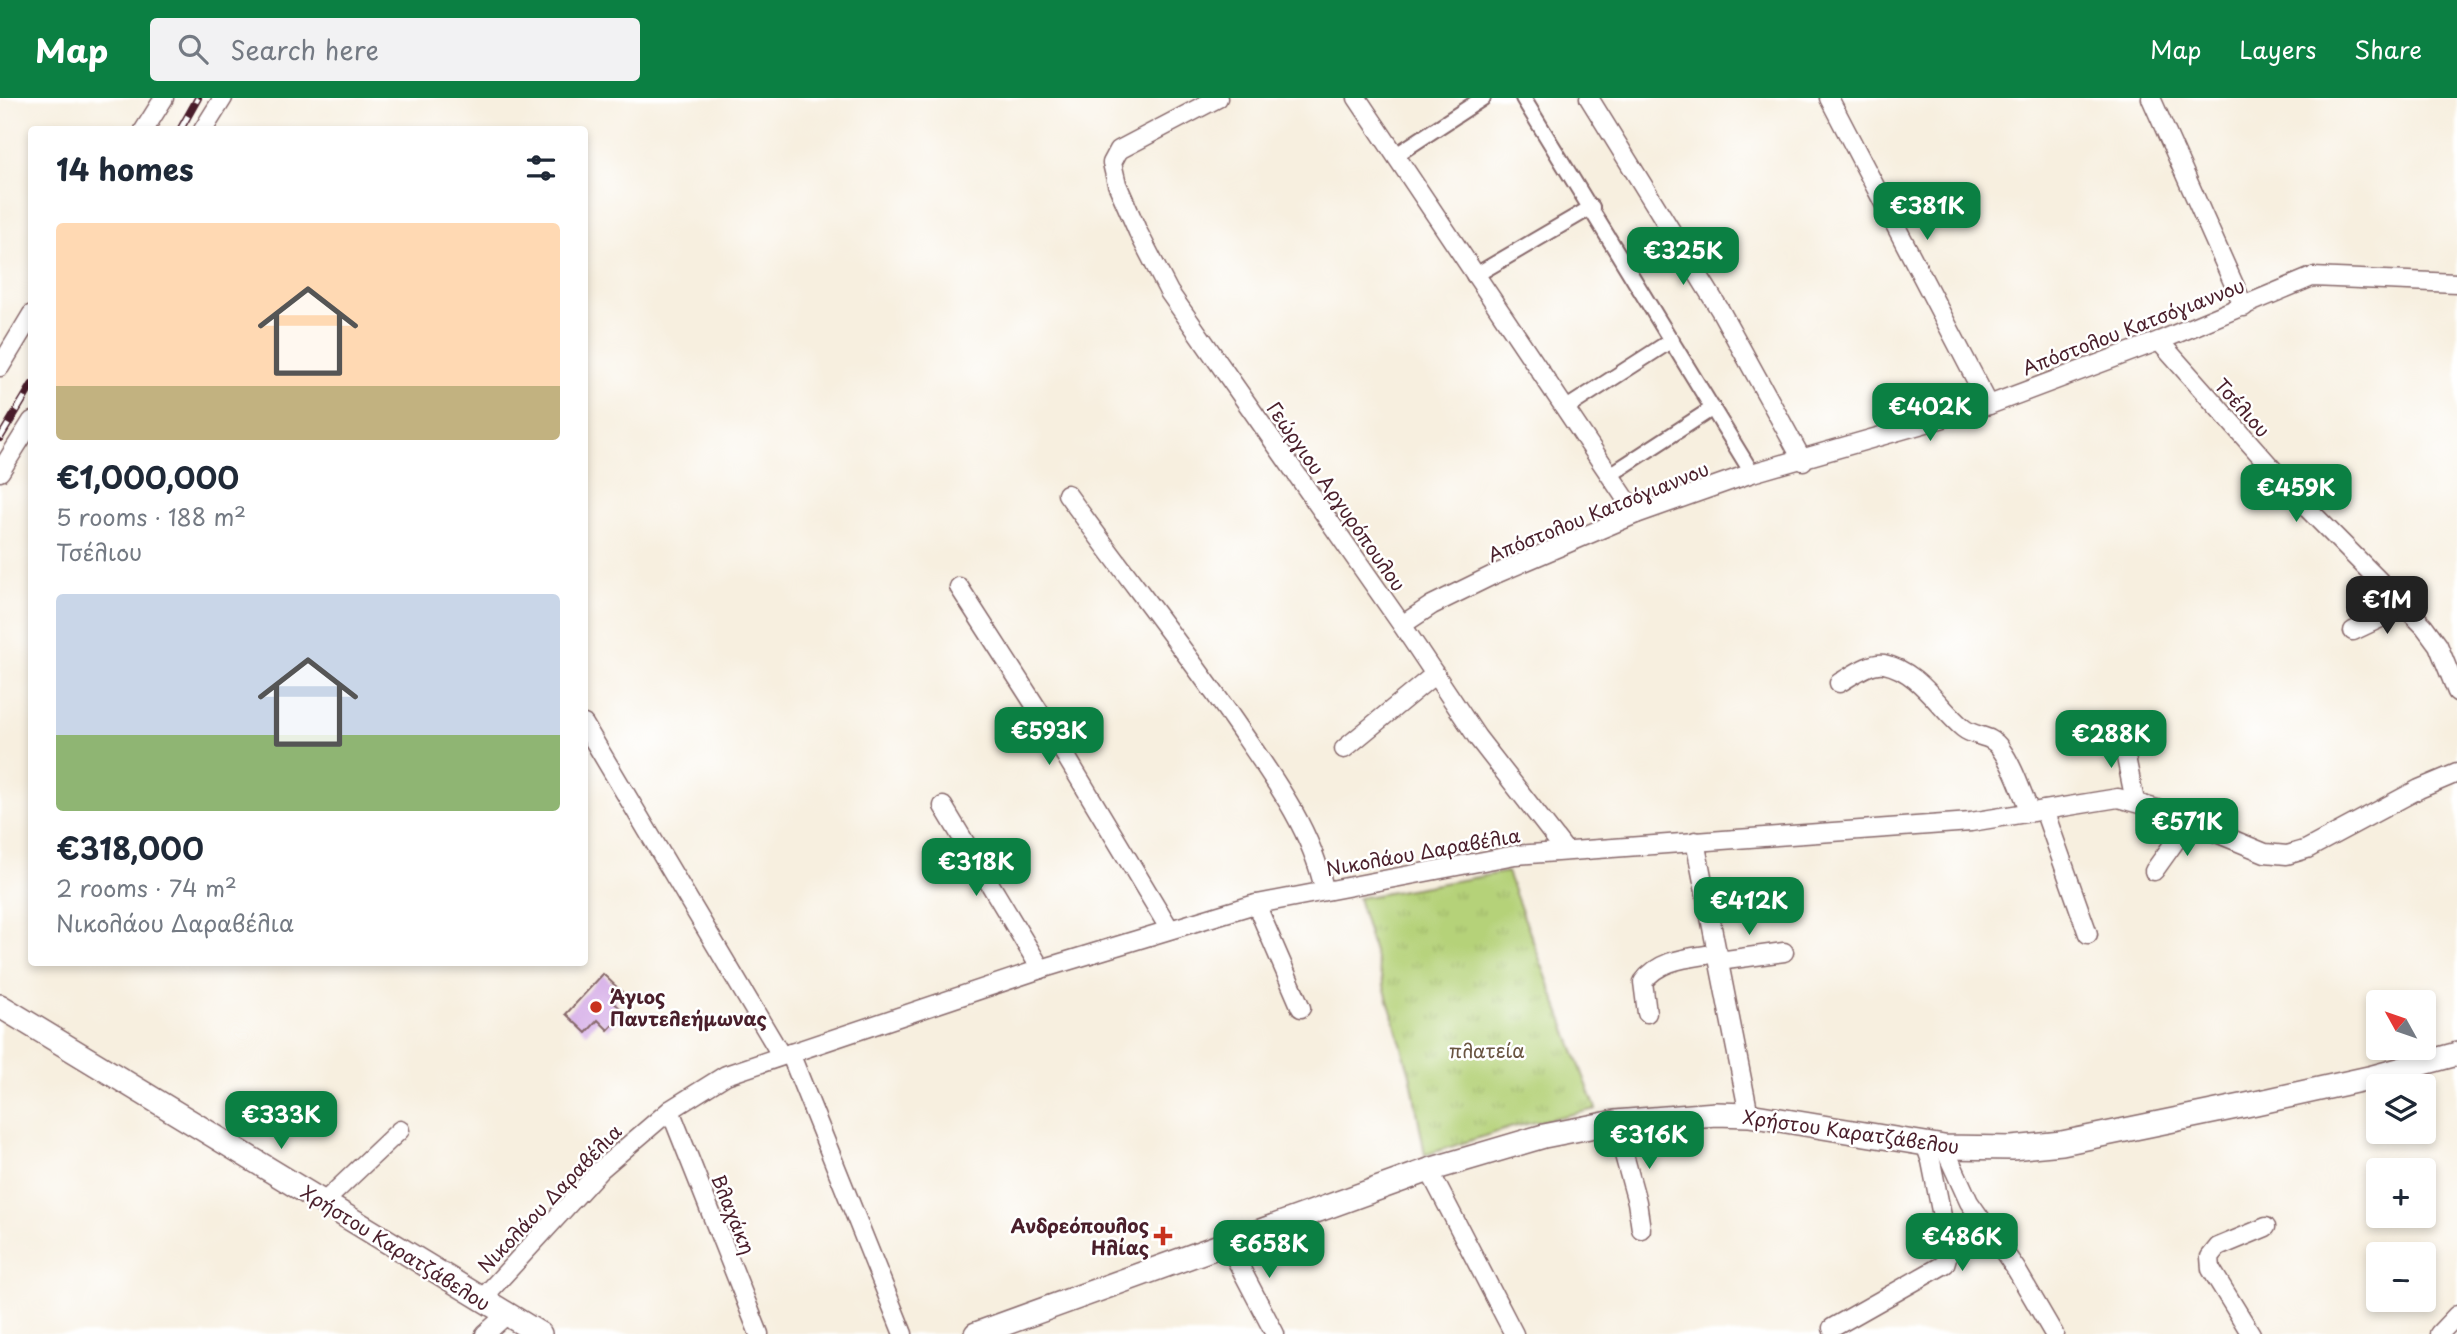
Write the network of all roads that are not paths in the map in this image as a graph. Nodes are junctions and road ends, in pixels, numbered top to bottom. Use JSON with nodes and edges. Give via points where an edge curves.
{"nodes":[{"id":1,"x":164,"y":98,"type":"edge"},
{"id":2,"x":223,"y":98,"type":"edge"},
{"id":3,"x":1218,"y":98,"type":"edge"},
{"id":4,"x":1357,"y":98,"type":"edge"},
{"id":5,"x":1483,"y":98,"type":"edge"},
{"id":6,"x":1522,"y":98,"type":"edge"},
{"id":7,"x":1588,"y":98,"type":"edge"},
{"id":8,"x":1829,"y":98,"type":"edge"},
{"id":9,"x":2151,"y":98,"type":"edge"},
{"id":10,"x":146,"y":126,"type":"edge"},
{"id":11,"x":206,"y":126,"type":"edge"},
{"id":12,"x":1396,"y":155,"type":"junction"},
{"id":13,"x":1591,"y":207,"type":"junction"},
{"id":14,"x":1474,"y":276,"type":"junction"},
{"id":15,"x":2457,"y":283,"type":"edge"},
{"id":16,"x":2244,"y":307,"type":"junction"},
{"id":17,"x":28,"y":321,"type":"edge"},
{"id":18,"x":1672,"y":340,"type":"junction"},
{"id":19,"x":2158,"y":341,"type":"junction"},
{"id":20,"x":0,"y":368,"type":"edge"},
{"id":21,"x":1989,"y":405,"type":"junction"},
{"id":22,"x":1564,"y":408,"type":"junction"},
{"id":23,"x":1713,"y":408,"type":"junction"},
{"id":24,"x":28,"y":427,"type":"edge"},
{"id":25,"x":1803,"y":461,"type":"junction"},
{"id":26,"x":0,"y":472,"type":"edge"},
{"id":27,"x":1752,"y":473,"type":"junction"},
{"id":28,"x":1610,"y":475,"type":"junction"},
{"id":29,"x":1067,"y":494,"type":"dead end"},
{"id":30,"x":1636,"y":514,"type":"junction"},
{"id":31,"x":958,"y":587,"type":"dead end"},
{"id":32,"x":2406,"y":606,"type":"junction"},
{"id":33,"x":1402,"y":625,"type":"junction"},
{"id":34,"x":2353,"y":631,"type":"dead end"},
{"id":35,"x":1435,"y":674,"type":"junction"},
{"id":36,"x":1839,"y":683,"type":"dead end"},
{"id":37,"x":2457,"y":692,"type":"edge"},
{"id":38,"x":588,"y":731,"type":"edge"},
{"id":39,"x":2121,"y":733,"type":"dead end"},
{"id":40,"x":1344,"y":749,"type":"dead end"},
{"id":41,"x":2457,"y":773,"type":"edge"},
{"id":42,"x":2135,"y":801,"type":"junction"},
{"id":43,"x":943,"y":806,"type":"dead end"},
{"id":44,"x":2037,"y":811,"type":"junction"},
{"id":45,"x":2189,"y":822,"type":"junction"},
{"id":46,"x":1695,"y":841,"type":"junction"},
{"id":47,"x":1565,"y":849,"type":"junction"},
{"id":48,"x":2154,"y":871,"type":"dead end"},
{"id":49,"x":1324,"y":889,"type":"junction"},
{"id":50,"x":1256,"y":904,"type":"junction"},
{"id":51,"x":1169,"y":928,"type":"junction"},
{"id":52,"x":2088,"y":934,"type":"dead end"},
{"id":53,"x":1784,"y":952,"type":"dead end"},
{"id":54,"x":1719,"y":957,"type":"junction"},
{"id":55,"x":1041,"y":969,"type":"junction"},
{"id":56,"x":0,"y":1006,"type":"edge"},
{"id":57,"x":1301,"y":1008,"type":"dead end"},
{"id":58,"x":1647,"y":1013,"type":"dead end"},
{"id":59,"x":786,"y":1054,"type":"junction"},
{"id":60,"x":2455,"y":1059,"type":"edge"},
{"id":61,"x":670,"y":1110,"type":"junction"},
{"id":62,"x":1749,"y":1115,"type":"junction"},
{"id":63,"x":1615,"y":1122,"type":"junction"},
{"id":64,"x":400,"y":1130,"type":"dead end"},
{"id":65,"x":1934,"y":1146,"type":"junction"},
{"id":66,"x":1429,"y":1170,"type":"junction"},
{"id":67,"x":324,"y":1202,"type":"junction"},
{"id":68,"x":2266,"y":1227,"type":"dead end"},
{"id":69,"x":1641,"y":1229,"type":"dead end"},
{"id":70,"x":1228,"y":1244,"type":"junction"},
{"id":71,"x":481,"y":1300,"type":"junction"},
{"id":72,"x":506,"y":1315,"type":"junction"},
{"id":73,"x":2457,"y":1315,"type":"edge"},
{"id":74,"x":1832,"y":1328,"type":"dead end"},
{"id":75,"x":485,"y":1334,"type":"edge"},
{"id":76,"x":540,"y":1334,"type":"edge"},
{"id":77,"x":759,"y":1334,"type":"edge"},
{"id":78,"x":904,"y":1334,"type":"edge"},
{"id":79,"x":976,"y":1334,"type":"edge"},
{"id":80,"x":1275,"y":1334,"type":"edge"},
{"id":81,"x":1514,"y":1334,"type":"edge"},
{"id":82,"x":2054,"y":1334,"type":"edge"},
{"id":83,"x":2251,"y":1334,"type":"edge"},
{"id":84,"x":2440,"y":1334,"type":"edge"}],
"edges":[{"from":1,"to":10,"type":"street"},
{"from":2,"to":11,"type":"street"},
{"from":3,"to":33,"type":"street","name":"Γεώργιου Αργυρόπουλου","via":[[1119,150],[1112,163],[1117,184],[1169,292]]},
{"from":4,"to":12,"type":"street"},
{"from":5,"to":12,"type":"street"},
{"from":6,"to":13,"type":"street"},
{"from":7,"to":25,"type":"street","via":[[1720,310]]},
{"from":8,"to":21,"type":"street"},
{"from":9,"to":16,"type":"street"},
{"from":12,"to":14,"type":"street"},
{"from":13,"to":14,"type":"street"},
{"from":13,"to":18,"type":"street"},
{"from":14,"to":22,"type":"street"},
{"from":15,"to":16,"type":"street","name":"Απόστολου Κατσόγιαννου","via":[[2312,277]]},
{"from":16,"to":19,"type":"street","name":"Απόστολου Κατσόγιαννου"},
{"from":17,"to":20,"type":"street"},
{"from":18,"to":22,"type":"street"},
{"from":18,"to":23,"type":"street"},
{"from":19,"to":21,"type":"street","name":"Απόστολου Κατσόγιαννου"},
{"from":19,"to":32,"type":"street","name":"Τσέλιου","via":[[2308,509]]},
{"from":21,"to":25,"type":"street","name":"Απόστολου Κατσόγιαννου"},
{"from":22,"to":28,"type":"street"},
{"from":23,"to":27,"type":"street"},
{"from":23,"to":28,"type":"street"},
{"from":24,"to":26,"type":"street"},
{"from":25,"to":27,"type":"street","name":"Απόστολου Κατσόγιαννου"},
{"from":27,"to":30,"type":"street","name":"Απόστολου Κατσόγιαννου"},
{"from":28,"to":30,"type":"street"},
{"from":29,"to":49,"type":"street","via":[[1187,652],[1287,799]]},
{"from":30,"to":33,"type":"street","name":"Απόστολου Κατσόγιαννου","via":[[1491,576]]},
{"from":31,"to":51,"type":"street"},
{"from":32,"to":34,"type":"street"},
{"from":32,"to":37,"type":"street","name":"Τσέλιου","via":[[2438,645]]},
{"from":33,"to":35,"type":"street","name":"Γεώργιου Αργυρόπουλου"},
{"from":35,"to":40,"type":"street"},
{"from":35,"to":47,"type":"street","name":"Γεώργιου Αργυρόπουλου","via":[[1477,737]]},
{"from":36,"to":44,"type":"street","via":[[1866,667],[1881,664],[1898,669],[1918,682],[1965,730],[1990,737],[2000,747]]},
{"from":38,"to":59,"type":"street"},
{"from":39,"to":42,"type":"street"},
{"from":41,"to":45,"type":"street","name":"Νικολάου Δαραβέλια","via":[[2287,855],[2253,849]]},
{"from":42,"to":44,"type":"street","name":"Νικολάου Δαραβέλια","via":[[2094,800]]},
{"from":42,"to":45,"type":"street","name":"Νικολάου Δαραβέλια"},
{"from":43,"to":55,"type":"street"},
{"from":44,"to":46,"type":"street","name":"Νικολάου Δαραβέλια","via":[[1971,822]]},
{"from":44,"to":52,"type":"street"},
{"from":45,"to":48,"type":"street"},
{"from":46,"to":47,"type":"street","name":"Νικολάου Δαραβέλια"},
{"from":46,"to":54,"type":"street"},
{"from":47,"to":49,"type":"street","name":"Νικολάου Δαραβέλια"},
{"from":49,"to":50,"type":"street","name":"Νικολάου Δαραβέλια"},
{"from":50,"to":51,"type":"street","name":"Νικολάου Δαραβέλια"},
{"from":50,"to":57,"type":"street"},
{"from":51,"to":55,"type":"street","name":"Νικολάου Δαραβέλια"},
{"from":53,"to":54,"type":"street"},
{"from":54,"to":58,"type":"street","via":[[1667,962],[1651,971],[1643,982]]},
{"from":54,"to":62,"type":"street"},
{"from":55,"to":59,"type":"street","name":"Νικολάου Δαραβέλια"},
{"from":56,"to":67,"type":"street","name":"Χρήστου Καρατζάβελου"},
{"from":59,"to":61,"type":"street","name":"Νικολάου Δαραβέλια","via":[[726,1075]]},
{"from":59,"to":78,"type":"street"},
{"from":60,"to":65,"type":"street","name":"Χρήστου Καρατζάβελου","via":[[2062,1143],[2012,1148]]},
{"from":61,"to":71,"type":"street","name":"Νικολάου Δαραβέλια","via":[[601,1168]]},
{"from":61,"to":77,"type":"street","name":"Βλαχάκη"},
{"from":62,"to":63,"type":"street","name":"Χρήστου Καρατζάβελου"},
{"from":62,"to":65,"type":"street","name":"Χρήστου Καρατζάβελου"},
{"from":63,"to":66,"type":"street","name":"Χρήστου Καρατζάβελου","via":[[1544,1136]]},
{"from":63,"to":69,"type":"street"},
{"from":64,"to":67,"type":"street"},
{"from":65,"to":74,"type":"street","via":[[1931,1161],[1949,1251],[1945,1264]]},
{"from":65,"to":82,"type":"street"},
{"from":66,"to":70,"type":"street","name":"Χρήστου Καρατζάβελου"},
{"from":66,"to":81,"type":"street"},
{"from":67,"to":71,"type":"street","name":"Χρήστου Καρατζάβελου"},
{"from":68,"to":83,"type":"street","via":[[2218,1247],[2210,1257],[2211,1269]]},
{"from":70,"to":79,"type":"street","name":"Χρήστου Καρατζάβελου"},
{"from":70,"to":80,"type":"street"},
{"from":71,"to":72,"type":"street","name":"Χρήστου Καρατζάβελου"},
{"from":72,"to":75,"type":"street"},
{"from":72,"to":76,"type":"street","name":"Χρήστου Καρατζάβελου"},
{"from":73,"to":84,"type":"street"}]}
